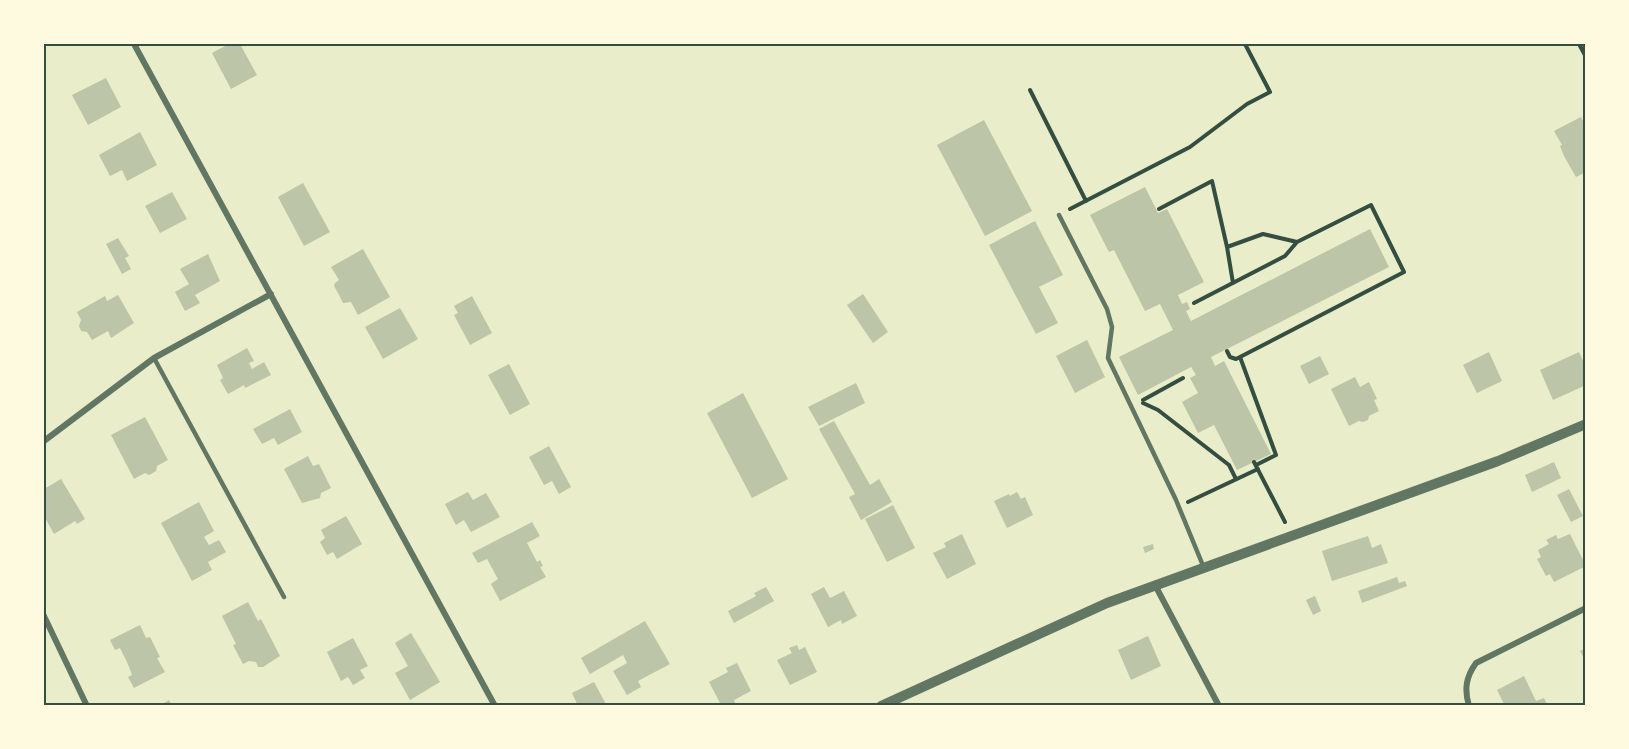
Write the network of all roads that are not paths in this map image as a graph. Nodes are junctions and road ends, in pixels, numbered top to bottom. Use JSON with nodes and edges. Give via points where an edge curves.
{"nodes":[{"id":1,"x":134,"y":44,"type":"edge"},
{"id":2,"x":1059,"y":215,"type":"road end"},
{"id":3,"x":271,"y":294,"type":"junction"},
{"id":4,"x":154,"y":358,"type":"junction"},
{"id":5,"x":1586,"y":424,"type":"edge"},
{"id":6,"x":44,"y":441,"type":"edge"},
{"id":7,"x":1204,"y":567,"type":"junction"},
{"id":8,"x":1155,"y":585,"type":"junction"},
{"id":9,"x":284,"y":597,"type":"dead end"},
{"id":10,"x":1586,"y":608,"type":"edge"},
{"id":11,"x":44,"y":616,"type":"edge"},
{"id":12,"x":87,"y":705,"type":"edge"},
{"id":13,"x":495,"y":705,"type":"edge"},
{"id":14,"x":881,"y":705,"type":"edge"},
{"id":15,"x":1219,"y":705,"type":"edge"},
{"id":16,"x":1469,"y":705,"type":"edge"}],
"edges":[{"from":1,"to":3,"type":"street"},
{"from":2,"to":7,"type":"lane","via":[[1107,309],[1112,327],[1108,358]]},
{"from":3,"to":4,"type":"street"},
{"from":3,"to":13,"type":"street"},
{"from":4,"to":6,"type":"street"},
{"from":4,"to":9,"type":"lane"},
{"from":5,"to":7,"type":"street","via":[[1498,461]]},
{"from":7,"to":8,"type":"street"},
{"from":8,"to":14,"type":"street"},
{"from":8,"to":15,"type":"street"},
{"from":10,"to":16,"type":"street","via":[[1476,663],[1465,685]]},
{"from":11,"to":12,"type":"street"}]}
